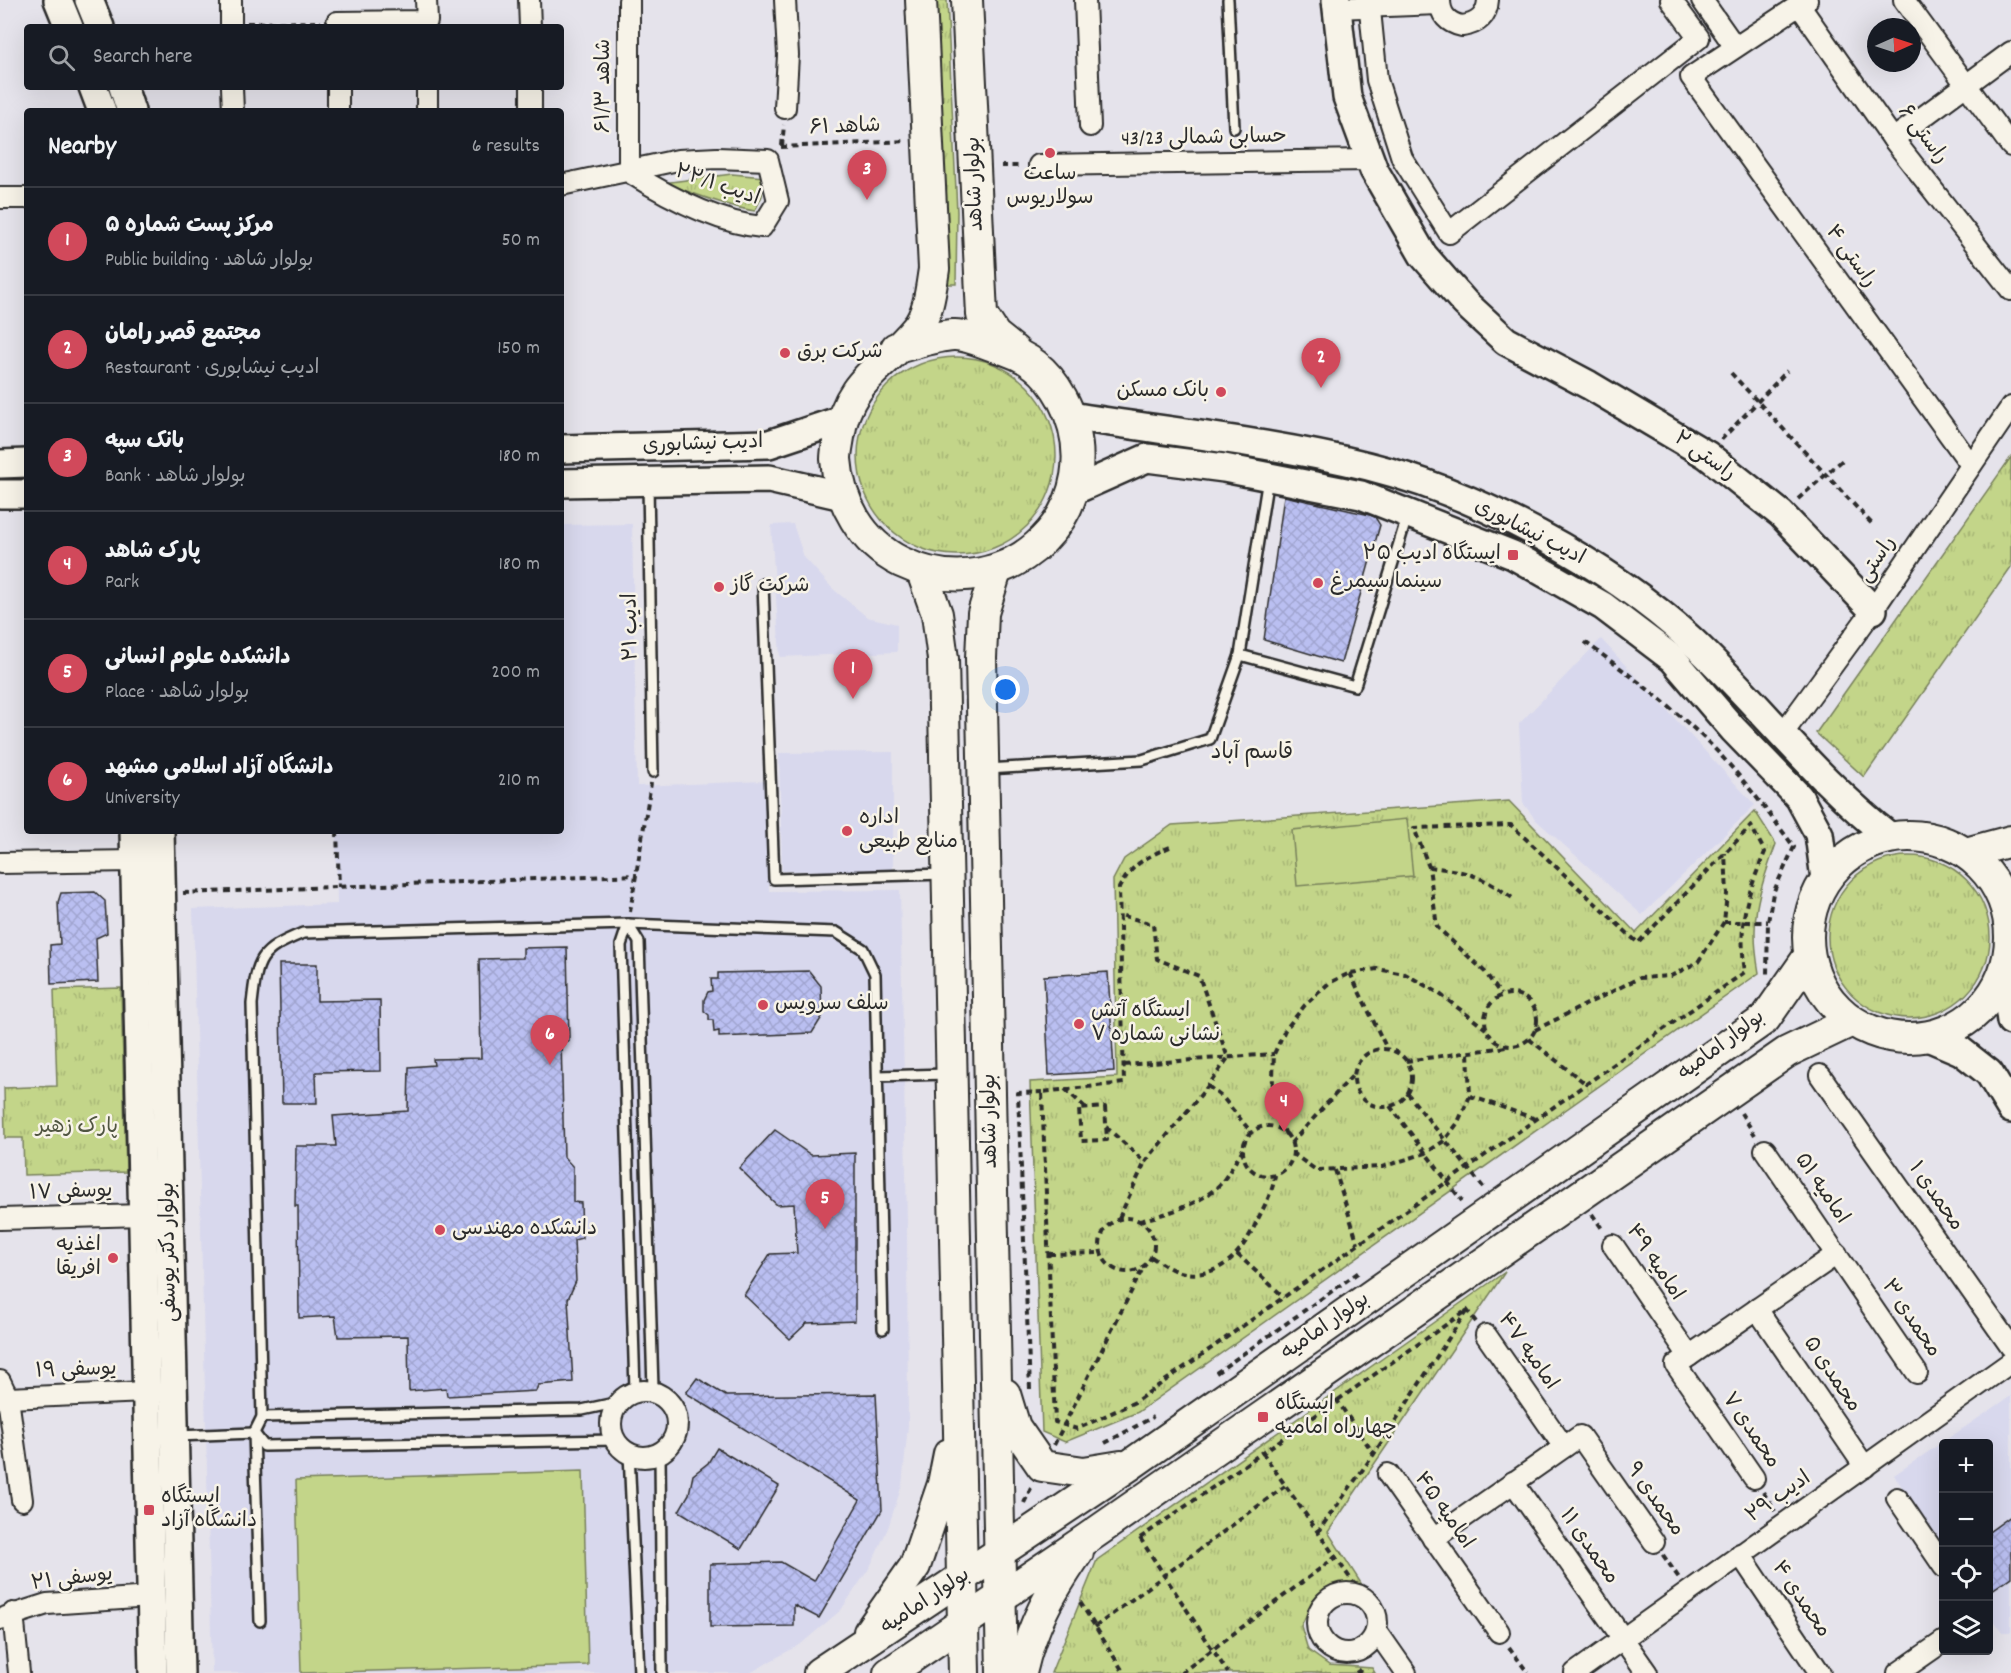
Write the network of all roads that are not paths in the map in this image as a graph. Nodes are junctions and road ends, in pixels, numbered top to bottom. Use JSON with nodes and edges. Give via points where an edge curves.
{"nodes":[{"id":1,"x":58,"y":0,"type":"edge"},
{"id":2,"x":89,"y":0,"type":"edge"},
{"id":3,"x":231,"y":0,"type":"edge"},
{"id":4,"x":426,"y":0,"type":"edge"},
{"id":5,"x":529,"y":0,"type":"edge"},
{"id":6,"x":629,"y":0,"type":"edge"},
{"id":7,"x":785,"y":0,"type":"edge"},
{"id":8,"x":921,"y":0,"type":"edge"},
{"id":9,"x":967,"y":0,"type":"edge"},
{"id":10,"x":1085,"y":0,"type":"edge"},
{"id":11,"x":1228,"y":0,"type":"edge"},
{"id":12,"x":1488,"y":0,"type":"edge"},
{"id":13,"x":1671,"y":0,"type":"edge"},
{"id":14,"x":1702,"y":0,"type":"edge"},
{"id":15,"x":1904,"y":0,"type":"edge"},
{"id":16,"x":1440,"y":2,"type":"edge"},
{"id":17,"x":1803,"y":2,"type":"edge"},
{"id":18,"x":1336,"y":4,"type":"edge"},
{"id":19,"x":1369,"y":4,"type":"edge"},
{"id":20,"x":68,"y":24,"type":"edge"},
{"id":21,"x":99,"y":24,"type":"edge"},
{"id":22,"x":231,"y":24,"type":"edge"},
{"id":23,"x":337,"y":24,"type":"edge"},
{"id":24,"x":427,"y":24,"type":"edge"},
{"id":25,"x":530,"y":24,"type":"edge"},
{"id":26,"x":1735,"y":47,"type":"junction"},
{"id":27,"x":2011,"y":52,"type":"edge"},
{"id":28,"x":1965,"y":86,"type":"junction"},
{"id":29,"x":94,"y":90,"type":"edge"},
{"id":30,"x":124,"y":90,"type":"edge"},
{"id":31,"x":232,"y":90,"type":"edge"},
{"id":32,"x":338,"y":90,"type":"edge"},
{"id":33,"x":427,"y":90,"type":"edge"},
{"id":34,"x":531,"y":90,"type":"edge"},
{"id":35,"x":101,"y":108,"type":"edge"},
{"id":36,"x":130,"y":108,"type":"edge"},
{"id":37,"x":233,"y":108,"type":"edge"},
{"id":38,"x":338,"y":108,"type":"edge"},
{"id":39,"x":427,"y":108,"type":"edge"},
{"id":40,"x":531,"y":108,"type":"edge"},
{"id":41,"x":785,"y":108,"type":"dead end"},
{"id":42,"x":1090,"y":126,"type":"dead end"},
{"id":43,"x":1234,"y":128,"type":"dead end"},
{"id":44,"x":1893,"y":139,"type":"junction"},
{"id":45,"x":2011,"y":146,"type":"edge"},
{"id":46,"x":1370,"y":160,"type":"junction"},
{"id":47,"x":1039,"y":165,"type":"dead end"},
{"id":48,"x":629,"y":172,"type":"junction"},
{"id":49,"x":564,"y":184,"type":"edge"},
{"id":50,"x":0,"y":198,"type":"edge"},
{"id":51,"x":24,"y":198,"type":"edge"},
{"id":52,"x":2011,"y":290,"type":"edge"},
{"id":53,"x":896,"y":348,"type":"junction"},
{"id":54,"x":1018,"y":353,"type":"junction"},
{"id":55,"x":2011,"y":407,"type":"edge"},
{"id":56,"x":1071,"y":416,"type":"junction"},
{"id":57,"x":841,"y":420,"type":"junction"},
{"id":58,"x":564,"y":449,"type":"edge"},
{"id":59,"x":24,"y":463,"type":"edge"},
{"id":60,"x":0,"y":464,"type":"edge"},
{"id":61,"x":1971,"y":465,"type":"junction"},
{"id":62,"x":1268,"y":476,"type":"junction"},
{"id":63,"x":648,"y":481,"type":"junction"},
{"id":64,"x":564,"y":483,"type":"edge"},
{"id":65,"x":1073,"y":491,"type":"junction"},
{"id":66,"x":0,"y":494,"type":"edge"},
{"id":67,"x":24,"y":494,"type":"edge"},
{"id":68,"x":843,"y":495,"type":"junction"},
{"id":69,"x":1408,"y":514,"type":"junction"},
{"id":70,"x":996,"y":570,"type":"junction"},
{"id":71,"x":922,"y":572,"type":"junction"},
{"id":72,"x":763,"y":584,"type":"dead end"},
{"id":73,"x":1873,"y":610,"type":"junction"},
{"id":74,"x":1240,"y":655,"type":"junction"},
{"id":75,"x":1781,"y":736,"type":"junction"},
{"id":76,"x":983,"y":769,"type":"junction"},
{"id":77,"x":653,"y":772,"type":"road end"},
{"id":78,"x":134,"y":834,"type":"edge"},
{"id":79,"x":160,"y":834,"type":"edge"},
{"id":80,"x":1890,"y":837,"type":"junction"},
{"id":81,"x":2011,"y":841,"type":"edge"},
{"id":82,"x":1966,"y":853,"type":"junction"},
{"id":83,"x":135,"y":861,"type":"junction"},
{"id":84,"x":0,"y":863,"type":"edge"},
{"id":85,"x":947,"y":874,"type":"junction"},
{"id":86,"x":1825,"y":879,"type":"junction"},
{"id":87,"x":628,"y":924,"type":"junction"},
{"id":88,"x":2008,"y":952,"type":"edge"},
{"id":89,"x":1809,"y":956,"type":"junction"},
{"id":90,"x":1852,"y":1021,"type":"junction"},
{"id":91,"x":2011,"y":1021,"type":"edge"},
{"id":92,"x":1928,"y":1037,"type":"junction"},
{"id":93,"x":952,"y":1074,"type":"junction"},
{"id":94,"x":1820,"y":1075,"type":"dead end"},
{"id":95,"x":879,"y":1076,"type":"junction"},
{"id":96,"x":2011,"y":1109,"type":"edge"},
{"id":97,"x":1765,"y":1150,"type":"road end"},
{"id":98,"x":142,"y":1215,"type":"junction"},
{"id":99,"x":0,"y":1219,"type":"edge"},
{"id":100,"x":1612,"y":1245,"type":"road end"},
{"id":101,"x":1837,"y":1254,"type":"junction"},
{"id":102,"x":1757,"y":1309,"type":"junction"},
{"id":103,"x":883,"y":1329,"type":"dead end"},
{"id":104,"x":1486,"y":1335,"type":"road end"},
{"id":105,"x":2011,"y":1347,"type":"edge"},
{"id":106,"x":1683,"y":1360,"type":"junction"},
{"id":107,"x":2011,"y":1362,"type":"edge"},
{"id":108,"x":996,"y":1364,"type":"junction"},
{"id":109,"x":1917,"y":1373,"type":"dead end"},
{"id":110,"x":4,"y":1389,"type":"edge"},
{"id":111,"x":146,"y":1392,"type":"junction"},
{"id":112,"x":626,"y":1397,"type":"junction"},
{"id":113,"x":666,"y":1399,"type":"junction"},
{"id":114,"x":959,"y":1401,"type":"junction"},
{"id":115,"x":262,"y":1417,"type":"junction"},
{"id":116,"x":254,"y":1433,"type":"junction"},
{"id":117,"x":174,"y":1436,"type":"junction"},
{"id":118,"x":1572,"y":1441,"type":"junction"},
{"id":119,"x":622,"y":1447,"type":"junction"},
{"id":120,"x":660,"y":1453,"type":"junction"},
{"id":121,"x":1130,"y":1465,"type":"junction"},
{"id":122,"x":1865,"y":1467,"type":"junction"},
{"id":123,"x":1388,"y":1474,"type":"road end"},
{"id":124,"x":1754,"y":1478,"type":"road end"},
{"id":125,"x":1513,"y":1482,"type":"junction"},
{"id":126,"x":1897,"y":1498,"type":"dead end"},
{"id":127,"x":22,"y":1500,"type":"dead end"},
{"id":128,"x":1433,"y":1539,"type":"junction"},
{"id":129,"x":1085,"y":1540,"type":"junction"},
{"id":130,"x":1654,"y":1542,"type":"road end"},
{"id":131,"x":1000,"y":1552,"type":"junction"},
{"id":132,"x":1740,"y":1554,"type":"junction"},
{"id":133,"x":1939,"y":1560,"type":"edge"},
{"id":134,"x":963,"y":1577,"type":"junction"},
{"id":135,"x":151,"y":1597,"type":"junction"},
{"id":136,"x":1001,"y":1597,"type":"junction"},
{"id":137,"x":6,"y":1616,"type":"edge"},
{"id":138,"x":260,"y":1621,"type":"dead end"},
{"id":139,"x":963,"y":1623,"type":"junction"},
{"id":140,"x":1376,"y":1630,"type":"junction"},
{"id":141,"x":1499,"y":1632,"type":"road end"},
{"id":142,"x":1623,"y":1639,"type":"junction"},
{"id":143,"x":1939,"y":1644,"type":"edge"},
{"id":144,"x":856,"y":1649,"type":"junction"},
{"id":145,"x":19,"y":1673,"type":"edge"},
{"id":146,"x":153,"y":1673,"type":"edge"},
{"id":147,"x":180,"y":1673,"type":"edge"},
{"id":148,"x":639,"y":1673,"type":"edge"},
{"id":149,"x":662,"y":1673,"type":"edge"},
{"id":150,"x":819,"y":1673,"type":"edge"},
{"id":151,"x":889,"y":1673,"type":"edge"},
{"id":152,"x":964,"y":1673,"type":"edge"},
{"id":153,"x":1002,"y":1673,"type":"edge"},
{"id":154,"x":1021,"y":1673,"type":"edge"},
{"id":155,"x":1406,"y":1673,"type":"edge"},
{"id":156,"x":1575,"y":1673,"type":"edge"},
{"id":157,"x":1647,"y":1673,"type":"edge"},
{"id":158,"x":1820,"y":1673,"type":"edge"},
{"id":159,"x":1898,"y":1673,"type":"edge"}],
"edges":[{"from":1,"to":20,"type":"street"},
{"from":2,"to":21,"type":"street"},
{"from":3,"to":22,"type":"street"},
{"from":4,"to":24,"type":"street"},
{"from":5,"to":25,"type":"street"},
{"from":6,"to":48,"type":"street","name":"شاهد ۶۱/۳"},
{"from":7,"to":41,"type":"street"},
{"from":8,"to":53,"type":"main road","name":"بولوار شاهد","via":[[934,268],[928,302],[917,328]]},
{"from":9,"to":54,"type":"main road","name":"بولوار شاهد","via":[[982,315],[995,335]]},
{"from":10,"to":42,"type":"street"},
{"from":11,"to":43,"type":"lane"},
{"from":12,"to":16,"type":"street","via":[[1484,16],[1462,26],[1447,19]]},
{"from":13,"to":19,"type":"street","via":[[1699,38],[1449,233],[1402,158],[1377,80]]},
{"from":14,"to":26,"type":"street"},
{"from":15,"to":28,"type":"street"},
{"from":16,"to":19,"type":"street"},
{"from":17,"to":26,"type":"street"},
{"from":17,"to":44,"type":"street","name":"راستی ۶"},
{"from":18,"to":19,"type":"street"},
{"from":18,"to":46,"type":"street","name":"راستی ۲","via":[[1347,96]]},
{"from":23,"to":24,"type":"street"},
{"from":26,"to":61,"type":"street","name":"راستی ۴","via":[[1691,77]]},
{"from":27,"to":28,"type":"street"},
{"from":28,"to":44,"type":"street"},
{"from":28,"to":45,"type":"street"},
{"from":29,"to":35,"type":"street"},
{"from":30,"to":36,"type":"street"},
{"from":31,"to":37,"type":"street"},
{"from":32,"to":38,"type":"street"},
{"from":33,"to":39,"type":"street"},
{"from":34,"to":40,"type":"street"},
{"from":44,"to":52,"type":"street","name":"راستی ۶"},
{"from":46,"to":47,"type":"street","name":"حسابی شمالی 43/23"},
{"from":46,"to":73,"type":"street","name":"راستی ۲","via":[[1423,255],[1465,303],[1506,341],[1707,455],[1780,514]]},
{"from":48,"to":48,"type":"street","name":"ادیب ۲۲/۱","via":[[678,160],[768,160],[778,201],[762,227],[746,225],[665,195]]},
{"from":48,"to":49,"type":"street","name":"ادیب ۲۲/۱"},
{"from":50,"to":51,"type":"street"},
{"from":53,"to":54,"type":"main road","via":[[955,334]]},
{"from":53,"to":57,"type":"main road","name":"بولوار شاهد","via":[[858,386]]},
{"from":54,"to":56,"type":"main road","name":"بولوار شاهد","via":[[1053,383]]},
{"from":55,"to":61,"type":"street","name":"راستی"},
{"from":56,"to":65,"type":"main road","name":"بولوار شاهد","via":[[1078,454]]},
{"from":56,"to":75,"type":"street","name":"ادیب نیشابوری","via":[[1227,438],[1370,466],[1442,491],[1530,529],[1628,588],[1689,639]]},
{"from":57,"to":58,"type":"street","name":"ادیب نیشابوری","via":[[770,444]]},
{"from":57,"to":68,"type":"main road","name":"بولوار شاهد","via":[[836,458]]},
{"from":59,"to":60,"type":"street"},
{"from":61,"to":73,"type":"street","name":"راستی"},
{"from":62,"to":65,"type":"street","name":"ادیب نیشابوری","via":[[1147,459]]},
{"from":62,"to":69,"type":"street","name":"ادیب نیشابوری","via":[[1361,495]]},
{"from":62,"to":74,"type":"lane"},
{"from":63,"to":64,"type":"street","name":"ادیب نیشابوری"},
{"from":63,"to":68,"type":"street","name":"ادیب نیشابوری","via":[[769,479]]},
{"from":63,"to":77,"type":"lane","name":"ادیب ۲۱"},
{"from":65,"to":70,"type":"main road","name":"بولوار شاهد","via":[[1056,525],[1030,553]]},
{"from":66,"to":67,"type":"street"},
{"from":68,"to":71,"type":"main road","name":"بولوار شاهد","via":[[860,529],[888,555]]},
{"from":69,"to":74,"type":"lane","via":[[1355,686]]},
{"from":69,"to":86,"type":"street","name":"ادیب نیشابوری","via":[[1513,555],[1603,606],[1673,659],[1799,797],[1819,834]]},
{"from":70,"to":71,"type":"main road","name":"بولوار شاهد","via":[[959,577]]},
{"from":70,"to":76,"type":"main road","name":"بولوار شاهد","via":[[983,613]]},
{"from":71,"to":85,"type":"main road","name":"بولوار شاهد","via":[[937,614],[943,659]]},
{"from":72,"to":85,"type":"lane","via":[[774,879]]},
{"from":73,"to":75,"type":"street","name":"راستی"},
{"from":74,"to":76,"type":"lane","via":[[1210,739],[1142,760]]},
{"from":75,"to":80,"type":"street","name":"ادیب نیشابوری","via":[[1854,809]]},
{"from":76,"to":108,"type":"main road","name":"بولوار شاهد"},
{"from":78,"to":83,"type":"street","name":"بولوار دکتر یوسفی"},
{"from":79,"to":117,"type":"street","name":"بولوار دکتر یوسفی"},
{"from":80,"to":82,"type":"main road","via":[[1942,841]]},
{"from":80,"to":86,"type":"main road","via":[[1865,845]]},
{"from":81,"to":82,"type":"main road"},
{"from":82,"to":88,"type":"main road","via":[[1986,870],[2000,893],[2008,918]]},
{"from":83,"to":84,"type":"street"},
{"from":83,"to":98,"type":"street","name":"بولوار دکتر یوسفی"},
{"from":85,"to":93,"type":"main road","name":"بولوار شاهد"},
{"from":86,"to":89,"type":"main road","via":[[1813,903]]},
{"from":87,"to":95,"type":"lane","via":[[836,932],[863,949],[875,974]]},
{"from":87,"to":112,"type":"lane","via":[[621,945],[635,1378]]},
{"from":87,"to":113,"type":"lane","via":[[639,942],[653,1388]]},
{"from":87,"to":115,"type":"lane","via":[[303,933],[266,953],[255,969],[252,1004]]},
{"from":88,"to":91,"type":"street","via":[[2007,1010]]},
{"from":88,"to":92,"type":"main road","via":[[1993,994],[1975,1014],[1953,1029]]},
{"from":89,"to":90,"type":"main road","via":[[1832,1003]]},
{"from":89,"to":121,"type":"main road","name":"بولوار امامیه","via":[[1765,1019]]},
{"from":90,"to":92,"type":"main road","via":[[1875,1033]]},
{"from":90,"to":129,"type":"main road","name":"بولوار امامیه","via":[[1787,1052],[1580,1196],[1458,1298],[1329,1388]]},
{"from":92,"to":96,"type":"street","via":[[1961,1051],[1989,1073]]},
{"from":93,"to":95,"type":"lane"},
{"from":93,"to":114,"type":"main road","name":"بولوار شاهد"},
{"from":94,"to":105,"type":"street","name":"محمدی ۱"},
{"from":95,"to":103,"type":"lane"},
{"from":97,"to":101,"type":"street","name":"امامیه ۵۱"},
{"from":98,"to":99,"type":"street","name":"یوسفی ۱۷"},
{"from":98,"to":111,"type":"street","name":"بولوار دکتر یوسفی"},
{"from":100,"to":106,"type":"street","name":"امامیه ۴۹"},
{"from":101,"to":102,"type":"street"},
{"from":101,"to":109,"type":"street","name":"محمدی ۳"},
{"from":102,"to":106,"type":"street"},
{"from":102,"to":122,"type":"street","name":"محمدی ۵"},
{"from":104,"to":118,"type":"street","name":"امامیه ۴۷"},
{"from":106,"to":124,"type":"street","name":"محمدی ۷"},
{"from":107,"to":122,"type":"street","name":"ادیب ۲۹"},
{"from":108,"to":121,"type":"main road","via":[[1015,1427],[1042,1466],[1084,1472]]},
{"from":108,"to":131,"type":"main road","name":"بولوار شاهد"},
{"from":110,"to":111,"type":"street","name":"یوسفی ۱۹"},
{"from":110,"to":127,"type":"street"},
{"from":111,"to":135,"type":"street","name":"بولوار دکتر یوسفی"},
{"from":112,"to":113,"type":"street","via":[[651,1391]]},
{"from":112,"to":115,"type":"lane","via":[[582,1410]]},
{"from":112,"to":119,"type":"street","via":[[611,1421]]},
{"from":113,"to":120,"type":"street","via":[[673,1407],[677,1428],[668,1447]]},
{"from":114,"to":134,"type":"main road","name":"بولوار شاهد"},
{"from":114,"to":144,"type":"main road","via":[[943,1484],[915,1566]]},
{"from":115,"to":116,"type":"lane"},
{"from":116,"to":117,"type":"lane"},
{"from":116,"to":119,"type":"lane","via":[[264,1446]]},
{"from":116,"to":138,"type":"lane"},
{"from":117,"to":147,"type":"street","name":"بولوار دکتر یوسفی"},
{"from":118,"to":125,"type":"street"},
{"from":118,"to":130,"type":"street","name":"محمدی ۹"},
{"from":119,"to":120,"type":"street","via":[[650,1456]]},
{"from":119,"to":148,"type":"lane"},
{"from":120,"to":149,"type":"lane"},
{"from":121,"to":131,"type":"main road","name":"بولوار امامیه"},
{"from":122,"to":132,"type":"street","name":"ادیب ۲۹"},
{"from":123,"to":128,"type":"street","name":"امامیه ۴۵"},
{"from":125,"to":128,"type":"street"},
{"from":125,"to":142,"type":"street","name":"محمدی ۱۱"},
{"from":126,"to":133,"type":"street"},
{"from":128,"to":141,"type":"street","name":"امامیه ۴۵"},
{"from":129,"to":136,"type":"main road","name":"بولوار امامیه"},
{"from":129,"to":154,"type":"main road","via":[[1051,1593],[1029,1638]]},
{"from":131,"to":134,"type":"main road","name":"بولوار امامیه"},
{"from":131,"to":136,"type":"main road","name":"بولوار شاهد"},
{"from":132,"to":142,"type":"street","name":"ادیب ۲۹"},
{"from":132,"to":158,"type":"street","name":"محمدی ۴"},
{"from":134,"to":139,"type":"main road","name":"بولوار شاهد"},
{"from":134,"to":144,"type":"main road","name":"بولوار امامیه"},
{"from":135,"to":137,"type":"street","name":"یوسفی ۲۱","via":[[47,1604]]},
{"from":135,"to":146,"type":"street","name":"بولوار دکتر یوسفی"},
{"from":136,"to":139,"type":"main road","name":"بولوار امامیه"},
{"from":136,"to":153,"type":"main road","name":"بولوار شاهد"},
{"from":137,"to":145,"type":"street"},
{"from":139,"to":151,"type":"main road","name":"بولوار امامیه"},
{"from":139,"to":152,"type":"main road","name":"بولوار شاهد"},
{"from":140,"to":140,"type":"street","via":[[1362,1649],[1339,1652],[1321,1639],[1317,1616],[1331,1597],[1354,1593],[1372,1607],[1377,1618]]},
{"from":140,"to":155,"type":"street"},
{"from":142,"to":156,"type":"street","name":"ادیب ۲۹"},
{"from":142,"to":157,"type":"street","name":"محمدی ۱۱"},
{"from":143,"to":159,"type":"street"},
{"from":144,"to":150,"type":"main road","name":"بولوار امامیه"}]}
